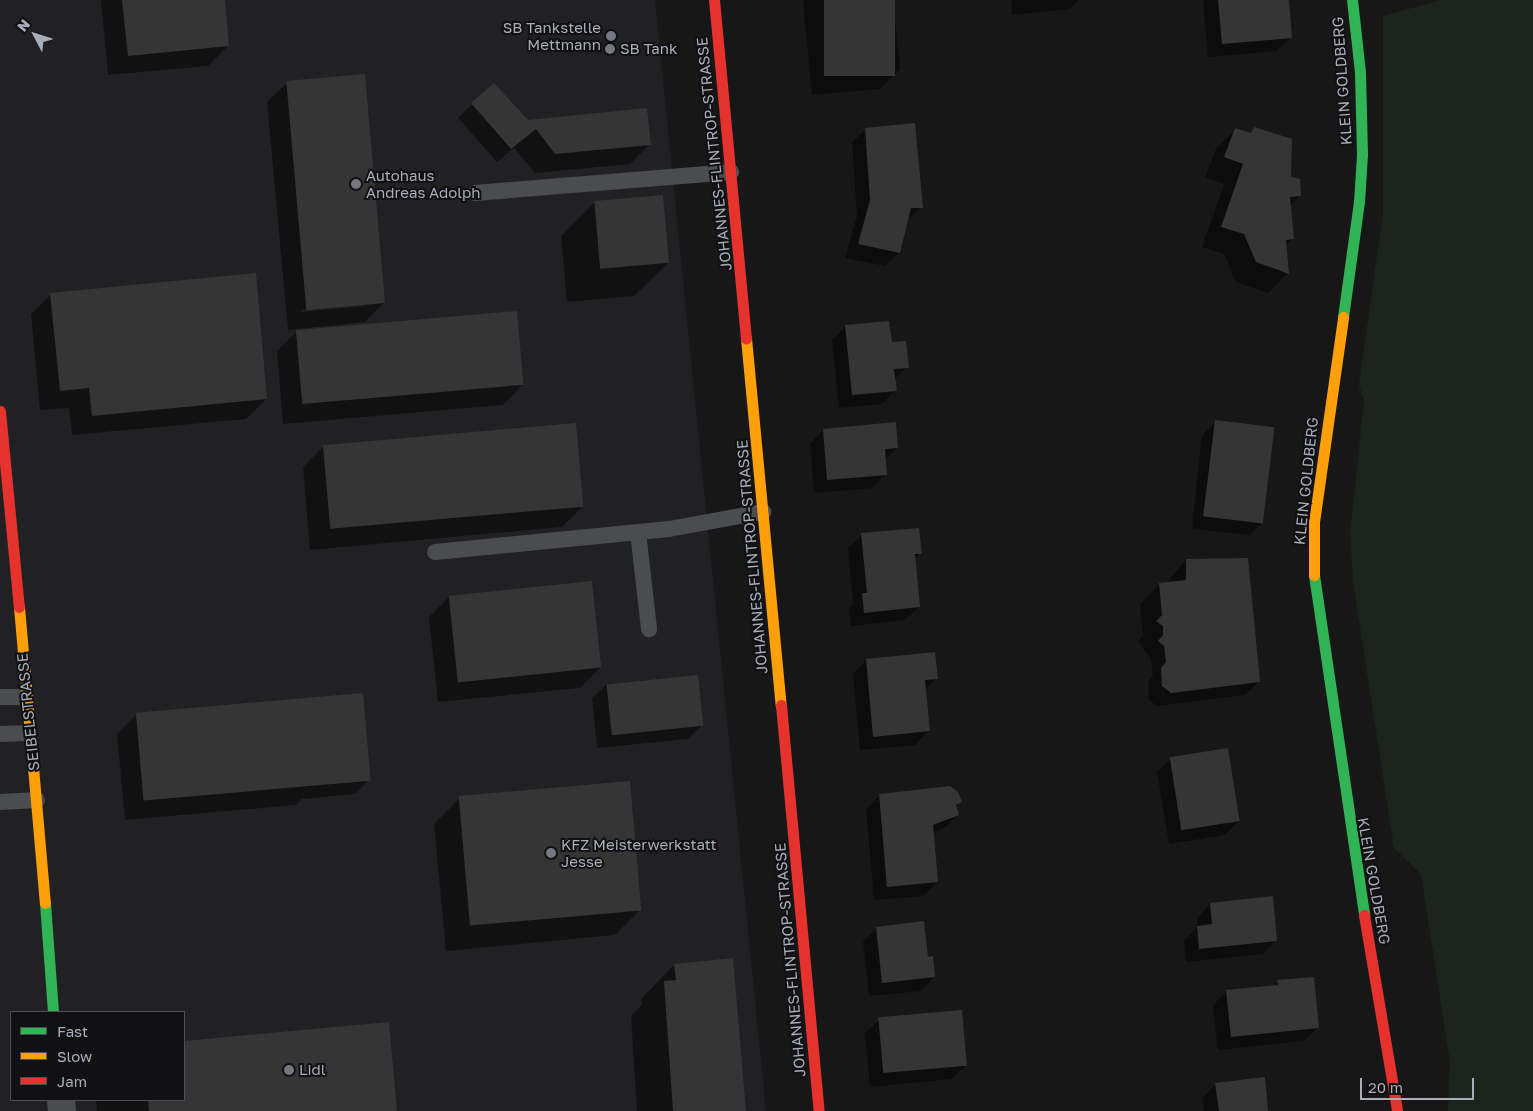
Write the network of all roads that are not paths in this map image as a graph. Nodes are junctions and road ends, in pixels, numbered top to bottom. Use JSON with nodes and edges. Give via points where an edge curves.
{"nodes":[{"id":1,"x":714,"y":0,"type":"edge"},
{"id":2,"x":1352,"y":0,"type":"edge"},
{"id":3,"x":731,"y":172,"type":"junction"},
{"id":4,"x":475,"y":193,"type":"dead end"},
{"id":5,"x":0,"y":411,"type":"edge"},
{"id":6,"x":763,"y":512,"type":"junction"},
{"id":7,"x":638,"y":532,"type":"junction"},
{"id":8,"x":435,"y":552,"type":"dead end"},
{"id":9,"x":649,"y":629,"type":"dead end"},
{"id":10,"x":26,"y":697,"type":"junction"},
{"id":11,"x":0,"y":698,"type":"edge"},
{"id":12,"x":29,"y":733,"type":"junction"},
{"id":13,"x":0,"y":734,"type":"edge"},
{"id":14,"x":36,"y":800,"type":"junction"},
{"id":15,"x":0,"y":802,"type":"edge"},
{"id":16,"x":53,"y":1011,"type":"edge"},
{"id":17,"x":820,"y":1111,"type":"edge"},
{"id":18,"x":1398,"y":1111,"type":"edge"}],
"edges":[{"from":1,"to":3,"type":"street","name":"JOHANNES-FLINTROP-STRASSE"},
{"from":2,"to":18,"type":"street","name":"KLEIN GOLDBERG","via":[[1360,72],[1362,154],[1359,202],[1314,522],[1313,570],[1351,835]]},
{"from":3,"to":4,"type":"lane"},
{"from":3,"to":6,"type":"street","name":"JOHANNES-FLINTROP-STRASSE"},
{"from":5,"to":10,"type":"street","name":"SEIBELSTRASSE"},
{"from":6,"to":7,"type":"lane"},
{"from":6,"to":17,"type":"street","name":"JOHANNES-FLINTROP-STRASSE"},
{"from":7,"to":8,"type":"lane"},
{"from":7,"to":9,"type":"lane"},
{"from":10,"to":11,"type":"lane"},
{"from":10,"to":12,"type":"street","name":"SEIBELSTRASSE"},
{"from":12,"to":13,"type":"lane"},
{"from":12,"to":14,"type":"street","name":"SEIBELSTRASSE"},
{"from":14,"to":15,"type":"lane"},
{"from":14,"to":16,"type":"street","name":"SEIBELSTRASSE"}]}
